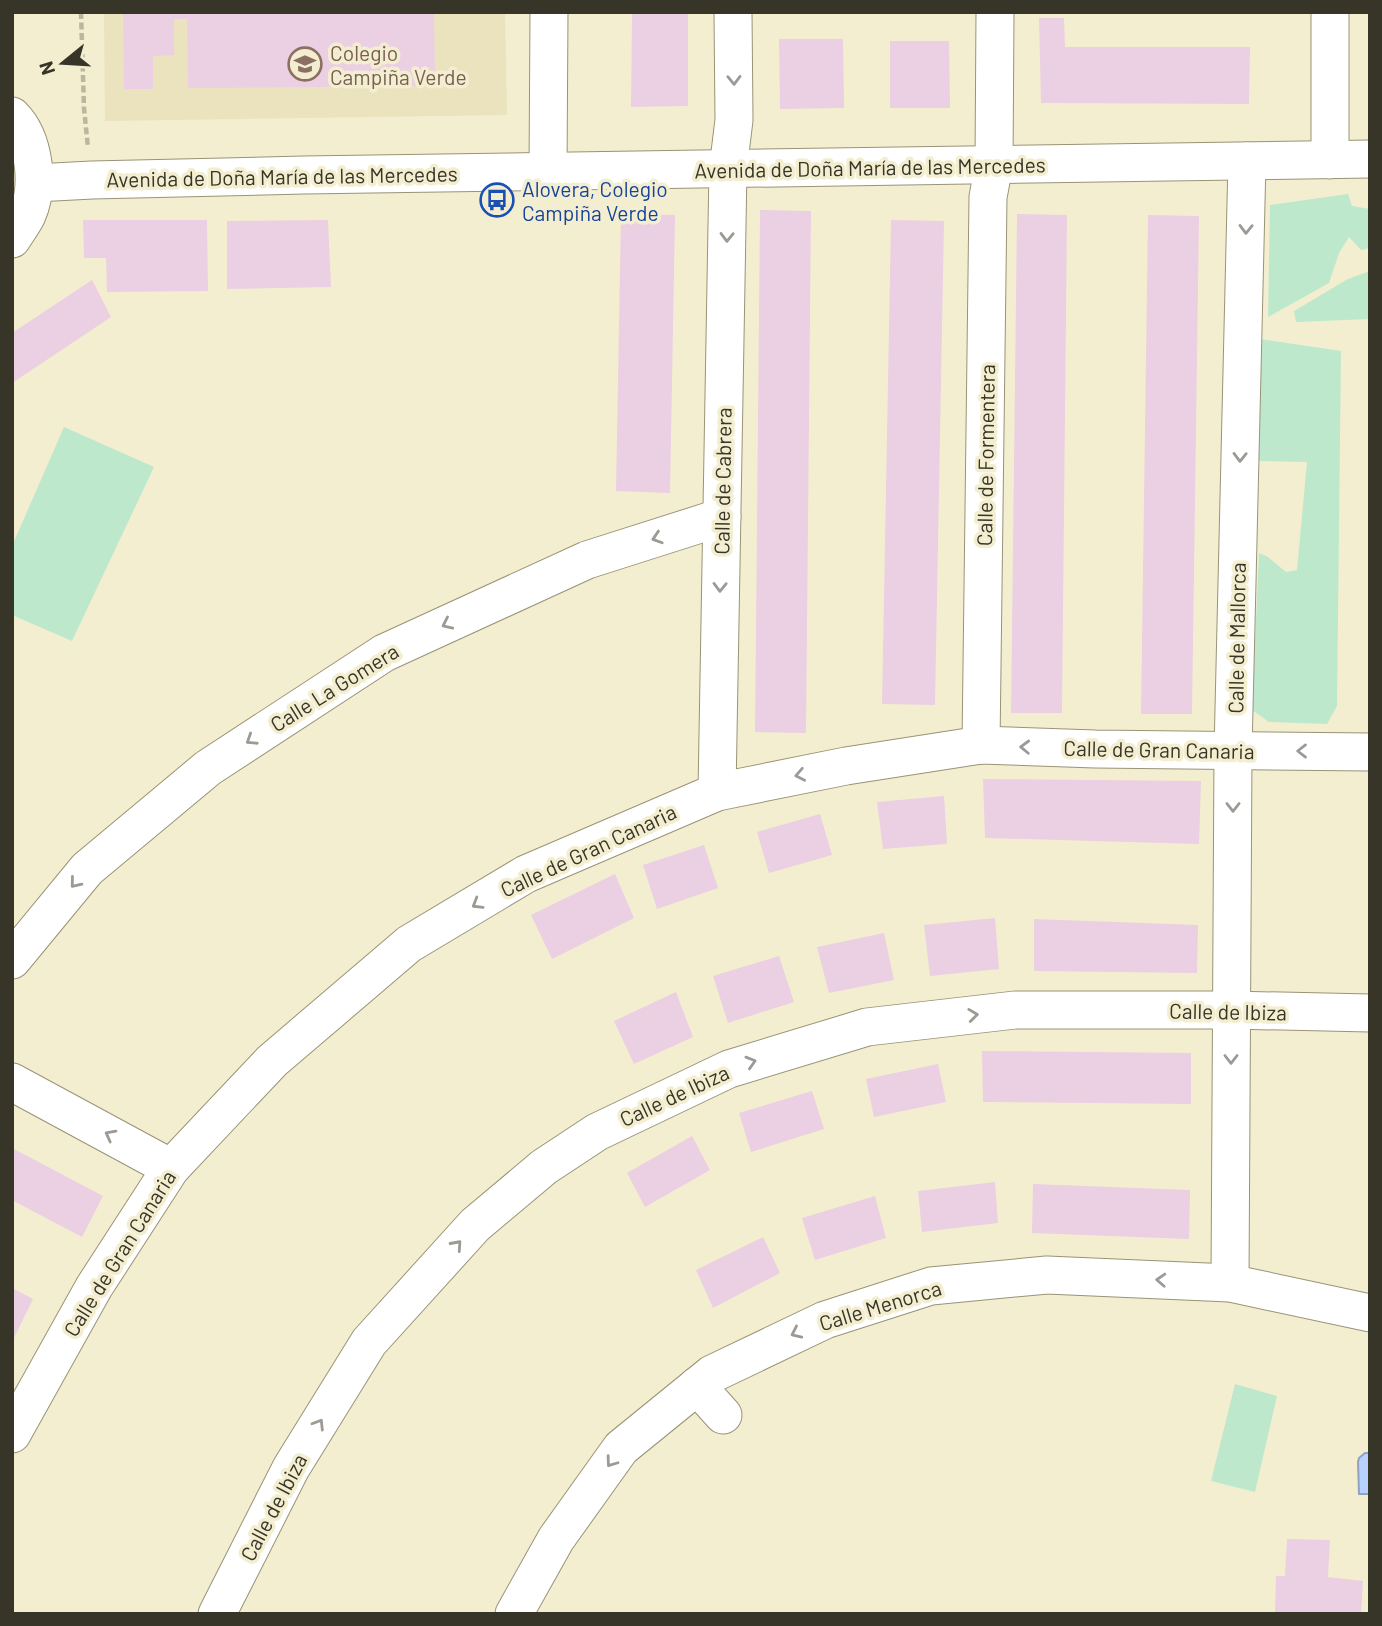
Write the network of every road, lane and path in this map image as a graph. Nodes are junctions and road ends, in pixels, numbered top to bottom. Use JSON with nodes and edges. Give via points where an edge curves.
{"nodes":[{"id":1,"x":81,"y":12,"type":"edge"},
{"id":2,"x":549,"y":12,"type":"edge"},
{"id":3,"x":733,"y":12,"type":"edge"},
{"id":4,"x":995,"y":12,"type":"edge"},
{"id":5,"x":1330,"y":12,"type":"edge"},
{"id":6,"x":12,"y":116,"type":"edge"},
{"id":7,"x":1370,"y":159,"type":"edge"},
{"id":8,"x":1330,"y":160,"type":"junction"},
{"id":9,"x":1247,"y":161,"type":"junction"},
{"id":10,"x":995,"y":165,"type":"junction"},
{"id":11,"x":728,"y":169,"type":"junction"},
{"id":12,"x":548,"y":172,"type":"junction"},
{"id":13,"x":92,"y":180,"type":"junction"},
{"id":14,"x":35,"y":183,"type":"junction"},
{"id":15,"x":12,"y":239,"type":"edge"},
{"id":16,"x":722,"y":517,"type":"junction"},
{"id":17,"x":981,"y":745,"type":"junction"},
{"id":18,"x":1233,"y":751,"type":"junction"},
{"id":19,"x":1370,"y":752,"type":"edge"},
{"id":20,"x":717,"y":792,"type":"junction"},
{"id":21,"x":12,"y":960,"type":"edge"},
{"id":22,"x":1231,"y":1010,"type":"junction"},
{"id":23,"x":1370,"y":1013,"type":"edge"},
{"id":24,"x":12,"y":1082,"type":"edge"},
{"id":25,"x":170,"y":1168,"type":"junction"},
{"id":26,"x":1230,"y":1283,"type":"junction"},
{"id":27,"x":1370,"y":1313,"type":"edge"},
{"id":28,"x":697,"y":1386,"type":"junction"},
{"id":29,"x":23,"y":1388,"type":"edge"},
{"id":30,"x":723,"y":1415,"type":"dead end"},
{"id":31,"x":12,"y":1434,"type":"edge"},
{"id":32,"x":217,"y":1614,"type":"edge"},
{"id":33,"x":514,"y":1614,"type":"edge"}],
"edges":[{"from":1,"to":13,"type":"path"},
{"from":2,"to":12,"type":"street"},
{"from":3,"to":11,"type":"street","name":"Calle de Cabrera","one_way":true,"via":[[734,120]]},
{"from":4,"to":10,"type":"street","name":"Calle de Formentera"},
{"from":5,"to":8,"type":"street"},
{"from":6,"to":14,"type":"street","via":[[31,151]]},
{"from":7,"to":8,"type":"street","name":"Avenida de Doña María de las Mercedes"},
{"from":8,"to":9,"type":"street","name":"Avenida de Doña María de las Mercedes"},
{"from":9,"to":10,"type":"street","name":"Avenida de Doña María de las Mercedes"},
{"from":9,"to":18,"type":"street","name":"Calle de Mallorca","one_way":true},
{"from":10,"to":11,"type":"street","name":"Avenida de Doña María de las Mercedes"},
{"from":10,"to":17,"type":"street","name":"Calle de Formentera","via":[[988,197]]},
{"from":11,"to":12,"type":"street","name":"Avenida de Doña María de las Mercedes"},
{"from":11,"to":16,"type":"street","name":"Calle de Cabrera","one_way":true},
{"from":12,"to":13,"type":"street","name":"Avenida de Doña María de las Mercedes"},
{"from":13,"to":14,"type":"street","name":"Avenida de Doña María de las Mercedes"},
{"from":14,"to":15,"type":"street","via":[[28,213]]},
{"from":16,"to":20,"type":"street","name":"Calle de Cabrera","one_way":true},
{"from":16,"to":21,"type":"street","name":"Calle La Gomera","one_way":true,"via":[[587,560],[384,653],[208,768],[87,869]]},
{"from":18,"to":17,"type":"street","name":"Calle de Gran Canaria","one_way":true},
{"from":17,"to":20,"type":"street","name":"Calle de Gran Canaria","one_way":true},
{"from":19,"to":18,"type":"street","name":"Calle de Gran Canaria","one_way":true},
{"from":18,"to":22,"type":"street","name":"Calle de Mallorca","one_way":true},
{"from":20,"to":25,"type":"street","name":"Calle de Gran Canaria","one_way":true,"via":[[526,874],[409,944],[272,1061]]},
{"from":22,"to":23,"type":"street","name":"Calle de Ibiza"},
{"from":22,"to":26,"type":"street","name":"Calle de Mallorca","one_way":true},
{"from":32,"to":22,"type":"street","name":"Calle de Ibiza","one_way":true,"via":[[291,1468],[369,1342],[475,1225],[544,1167],[597,1132],[729,1069],[867,1027],[1015,1010]]},
{"from":25,"to":24,"type":"street","one_way":true},
{"from":25,"to":29,"type":"street","name":"Calle de Gran Canaria"},
{"from":26,"to":27,"type":"street","name":"Calle Menorca"},
{"from":26,"to":28,"type":"street","name":"Calle Menorca","one_way":true,"via":[[1047,1275],[931,1286],[825,1320],[712,1374]]},
{"from":28,"to":30,"type":"street"},
{"from":28,"to":33,"type":"street","name":"Calle Menorca","one_way":true,"via":[[621,1448],[556,1539]]},
{"from":29,"to":31,"type":"street","name":"Calle de Gran Canaria"}]}
